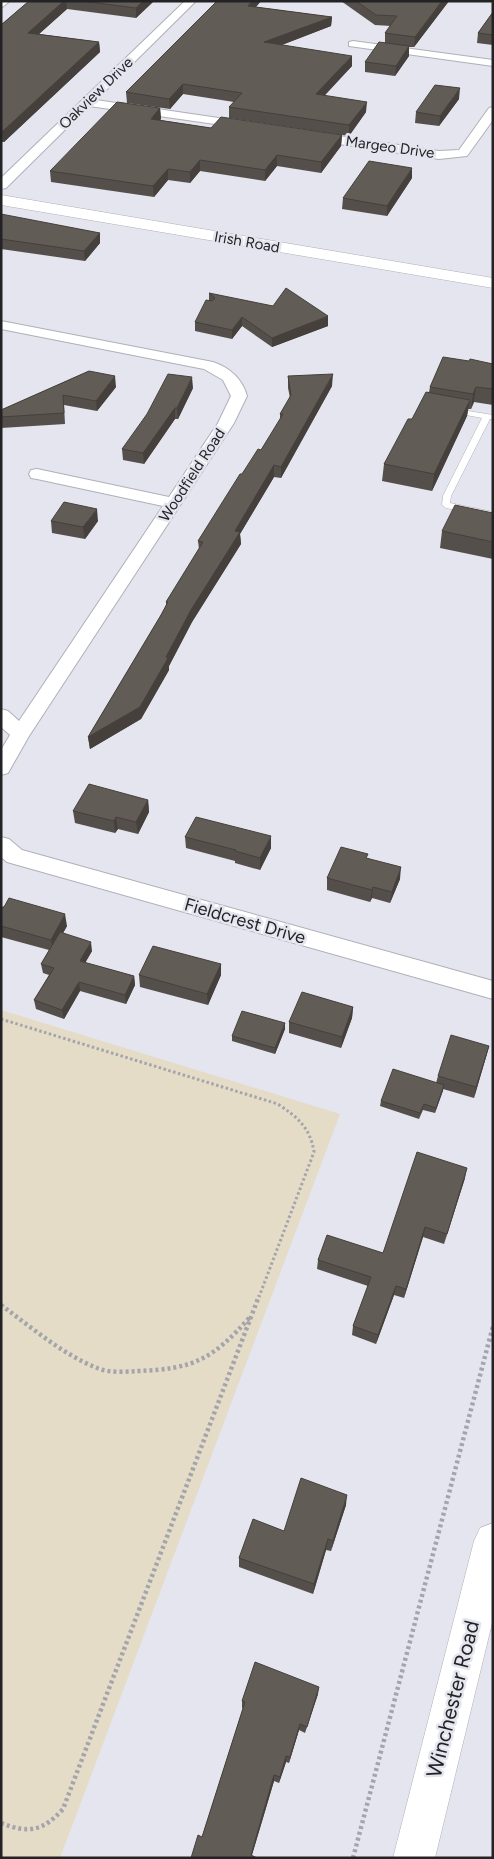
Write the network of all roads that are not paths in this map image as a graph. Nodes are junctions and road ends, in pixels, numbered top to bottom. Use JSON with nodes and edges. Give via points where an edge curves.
{"nodes":[{"id":1,"x":6,"y":1,"type":"edge"},
{"id":2,"x":190,"y":1,"type":"edge"},
{"id":3,"x":1,"y":5,"type":"edge"},
{"id":4,"x":353,"y":44,"type":"dead end"},
{"id":5,"x":493,"y":63,"type":"edge"},
{"id":6,"x":87,"y":102,"type":"junction"},
{"id":7,"x":493,"y":111,"type":"edge"},
{"id":8,"x":263,"y":128,"type":"edge"},
{"id":9,"x":302,"y":134,"type":"edge"},
{"id":10,"x":1,"y":185,"type":"edge"},
{"id":11,"x":1,"y":200,"type":"edge"},
{"id":12,"x":493,"y":283,"type":"edge"},
{"id":13,"x":1,"y":325,"type":"edge"},
{"id":14,"x":442,"y":408,"type":"edge"},
{"id":15,"x":490,"y":417,"type":"edge"},
{"id":16,"x":37,"y":474,"type":"dead end"},
{"id":17,"x":174,"y":503,"type":"junction"},
{"id":18,"x":493,"y":515,"type":"edge"},
{"id":19,"x":1,"y":716,"type":"edge"},
{"id":20,"x":21,"y":733,"type":"junction"},
{"id":21,"x":1,"y":768,"type":"edge"},
{"id":22,"x":1,"y":845,"type":"edge"},
{"id":23,"x":493,"y":990,"type":"edge"},
{"id":24,"x":493,"y":1540,"type":"edge"},
{"id":25,"x":414,"y":1858,"type":"edge"}],
"edges":[{"from":1,"to":3,"type":"street"},
{"from":2,"to":6,"type":"street","name":"Oakview Drive"},
{"from":4,"to":5,"type":"street"},
{"from":6,"to":8,"type":"street"},
{"from":6,"to":10,"type":"street","name":"Oakview Drive"},
{"from":7,"to":9,"type":"street","name":"Margeo Drive","via":[[467,149],[457,154],[439,155]]},
{"from":11,"to":12,"type":"street","name":"Irish Road"},
{"from":13,"to":17,"type":"street","name":"Woodfield Road","via":[[208,365],[234,381],[240,396],[237,405]]},
{"from":14,"to":15,"type":"lane"},
{"from":15,"to":18,"type":"lane","via":[[447,496],[446,505]]},
{"from":16,"to":17,"type":"street"},
{"from":17,"to":20,"type":"street","name":"Woodfield Road"},
{"from":19,"to":20,"type":"street"},
{"from":20,"to":21,"type":"street","name":"Woodfield Road"},
{"from":22,"to":23,"type":"street","name":"Fieldcrest Drive","via":[[15,856]]},
{"from":24,"to":25,"type":"street","name":"Winchester Road"}]}
